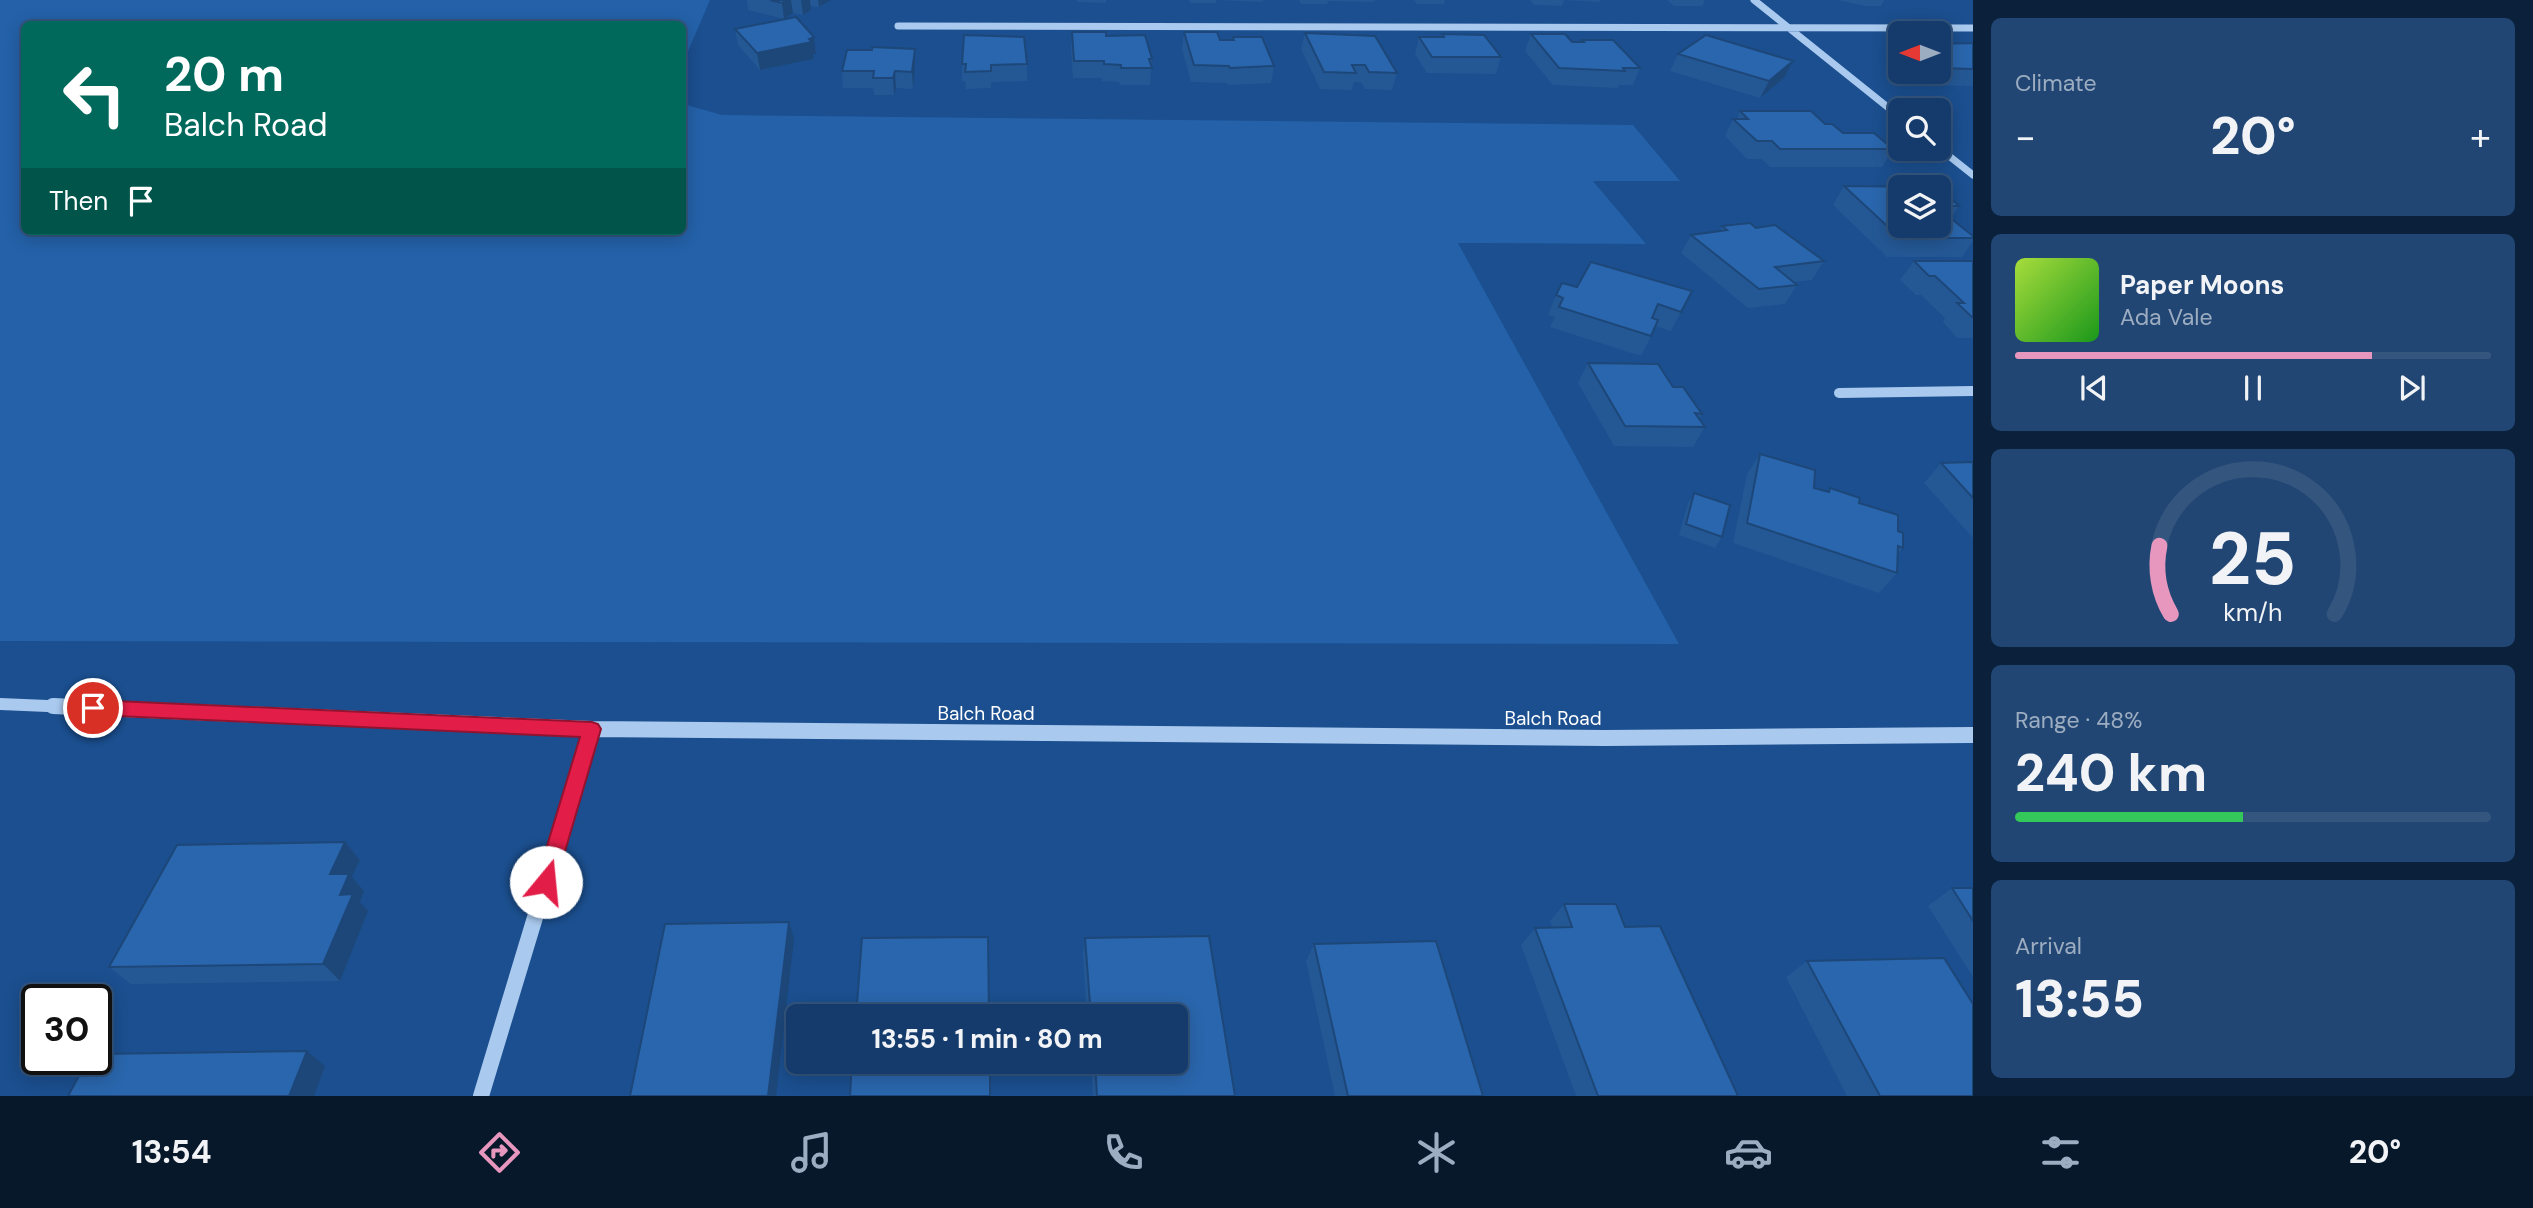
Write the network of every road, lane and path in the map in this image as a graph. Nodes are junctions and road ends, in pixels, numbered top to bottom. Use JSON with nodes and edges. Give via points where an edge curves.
{"nodes":[{"id":1,"x":1754,"y":0,"type":"edge"},
{"id":2,"x":898,"y":26,"type":"dead end"},
{"id":3,"x":1786,"y":26,"type":"junction"},
{"id":4,"x":1973,"y":28,"type":"edge"},
{"id":5,"x":1888,"y":107,"type":"edge"},
{"id":6,"x":1951,"y":158,"type":"edge"},
{"id":7,"x":1973,"y":175,"type":"edge"},
{"id":8,"x":1973,"y":391,"type":"edge"},
{"id":9,"x":1839,"y":393,"type":"dead end"},
{"id":10,"x":0,"y":704,"type":"edge"},
{"id":11,"x":592,"y":729,"type":"junction"},
{"id":12,"x":1973,"y":735,"type":"edge"},
{"id":13,"x":481,"y":1096,"type":"edge"}],
"edges":[{"from":1,"to":3,"type":"street"},
{"from":2,"to":3,"type":"street"},
{"from":3,"to":4,"type":"street"},
{"from":3,"to":5,"type":"street"},
{"from":6,"to":7,"type":"street"},
{"from":8,"to":9,"type":"street"},
{"from":10,"to":11,"type":"street","name":"Balch Road"},
{"from":11,"to":12,"type":"street","name":"Balch Road","via":[[1591,738]]},
{"from":11,"to":13,"type":"street"}]}
